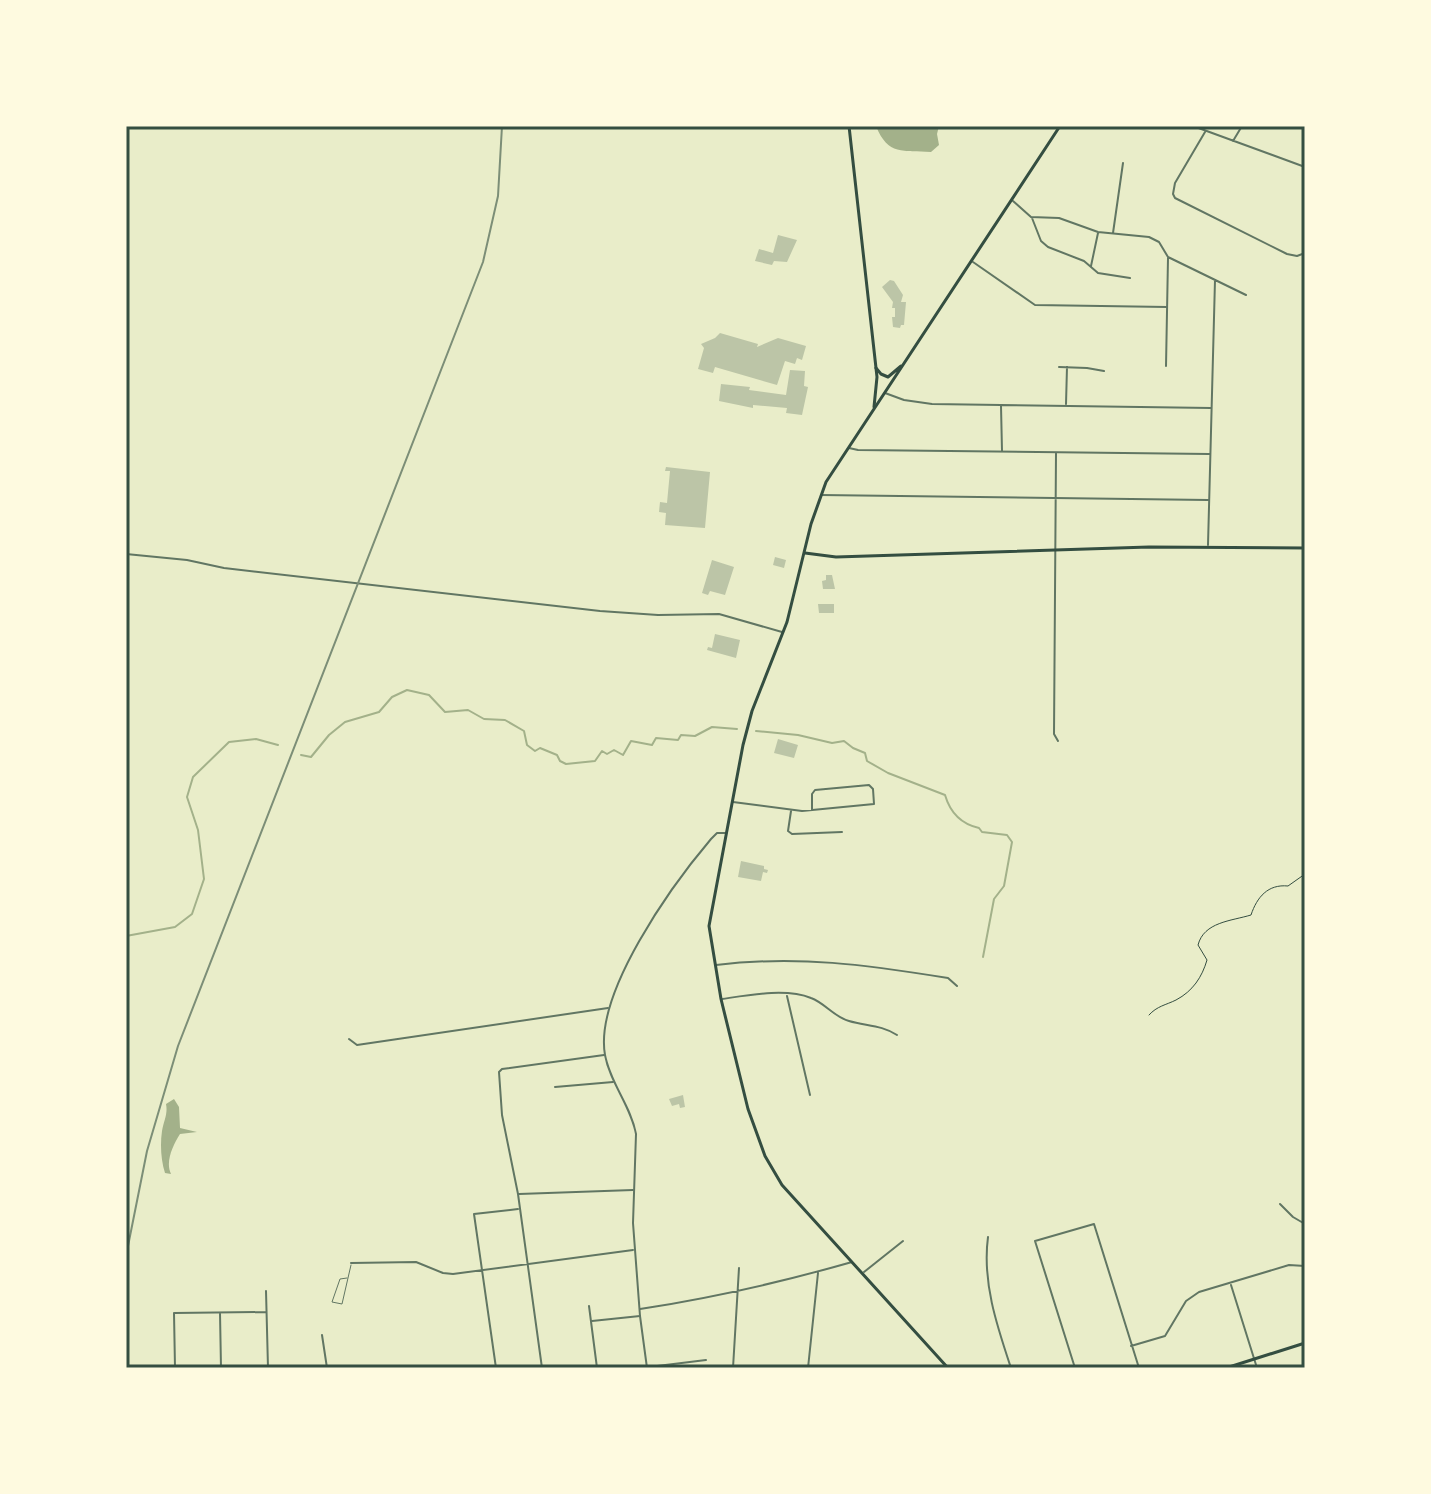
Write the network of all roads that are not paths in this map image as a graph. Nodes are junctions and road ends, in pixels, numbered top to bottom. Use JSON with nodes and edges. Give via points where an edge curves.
{"nodes":[{"id":1,"x":849,"y":126,"type":"edge"},
{"id":2,"x":1060,"y":126,"type":"edge"},
{"id":3,"x":1193,"y":126,"type":"edge"},
{"id":4,"x":1242,"y":126,"type":"edge"},
{"id":5,"x":1205,"y":132,"type":"junction"},
{"id":6,"x":1233,"y":142,"type":"junction"},
{"id":7,"x":1123,"y":163,"type":"dead end"},
{"id":8,"x":1305,"y":167,"type":"edge"},
{"id":9,"x":1012,"y":200,"type":"junction"},
{"id":10,"x":1031,"y":217,"type":"junction"},
{"id":11,"x":1098,"y":232,"type":"junction"},
{"id":12,"x":1113,"y":234,"type":"junction"},
{"id":13,"x":1305,"y":253,"type":"edge"},
{"id":14,"x":1168,"y":257,"type":"junction"},
{"id":15,"x":972,"y":261,"type":"junction"},
{"id":16,"x":1090,"y":267,"type":"junction"},
{"id":17,"x":1130,"y":278,"type":"dead end"},
{"id":18,"x":1215,"y":280,"type":"junction"},
{"id":19,"x":1246,"y":295,"type":"dead end"},
{"id":20,"x":1167,"y":307,"type":"junction"},
{"id":21,"x":905,"y":364,"type":"junction"},
{"id":22,"x":1166,"y":366,"type":"dead end"},
{"id":23,"x":1059,"y":367,"type":"dead end"},
{"id":24,"x":1067,"y":367,"type":"junction"},
{"id":25,"x":876,"y":368,"type":"junction"},
{"id":26,"x":1104,"y":371,"type":"dead end"},
{"id":27,"x":884,"y":393,"type":"junction"},
{"id":28,"x":1001,"y":405,"type":"junction"},
{"id":29,"x":1066,"y":406,"type":"junction"},
{"id":30,"x":874,"y":407,"type":"junction"},
{"id":31,"x":1211,"y":408,"type":"junction"},
{"id":32,"x":848,"y":448,"type":"junction"},
{"id":33,"x":1002,"y":452,"type":"junction"},
{"id":34,"x":1056,"y":452,"type":"junction"},
{"id":35,"x":1209,"y":454,"type":"junction"},
{"id":36,"x":820,"y":495,"type":"junction"},
{"id":37,"x":1056,"y":498,"type":"junction"},
{"id":38,"x":1208,"y":500,"type":"junction"},
{"id":39,"x":1208,"y":547,"type":"junction"},
{"id":40,"x":1305,"y":548,"type":"edge"},
{"id":41,"x":1056,"y":549,"type":"junction"},
{"id":42,"x":805,"y":553,"type":"junction"},
{"id":43,"x":126,"y":554,"type":"edge"},
{"id":44,"x":784,"y":633,"type":"junction"},
{"id":45,"x":1058,"y":741,"type":"dead end"},
{"id":46,"x":732,"y":801,"type":"junction"},
{"id":47,"x":791,"y":810,"type":"junction"},
{"id":48,"x":812,"y":810,"type":"junction"},
{"id":49,"x":842,"y":832,"type":"dead end"},
{"id":50,"x":725,"y":833,"type":"junction"},
{"id":51,"x":714,"y":965,"type":"junction"},
{"id":52,"x":957,"y":986,"type":"dead end"},
{"id":53,"x":786,"y":995,"type":"junction"},
{"id":54,"x":721,"y":999,"type":"junction"},
{"id":55,"x":608,"y":1008,"type":"junction"},
{"id":56,"x":897,"y":1035,"type":"dead end"},
{"id":57,"x":349,"y":1039,"type":"dead end"},
{"id":58,"x":605,"y":1055,"type":"junction"},
{"id":59,"x":614,"y":1082,"type":"junction"},
{"id":60,"x":555,"y":1087,"type":"dead end"},
{"id":61,"x":810,"y":1095,"type":"dead end"},
{"id":62,"x":634,"y":1190,"type":"junction"},
{"id":63,"x":518,"y":1194,"type":"junction"},
{"id":64,"x":1280,"y":1204,"type":"dead end"},
{"id":65,"x":520,"y":1209,"type":"junction"},
{"id":66,"x":1305,"y":1224,"type":"edge"},
{"id":67,"x":988,"y":1237,"type":"dead end"},
{"id":68,"x":903,"y":1241,"type":"dead end"},
{"id":69,"x":634,"y":1250,"type":"junction"},
{"id":70,"x":853,"y":1262,"type":"junction"},
{"id":71,"x":351,"y":1263,"type":"joint"},
{"id":72,"x":528,"y":1263,"type":"junction"},
{"id":73,"x":1304,"y":1266,"type":"edge"},
{"id":74,"x":739,"y":1268,"type":"dead end"},
{"id":75,"x":482,"y":1270,"type":"junction"},
{"id":76,"x":818,"y":1272,"type":"junction"},
{"id":77,"x":863,"y":1273,"type":"junction"},
{"id":78,"x":1305,"y":1277,"type":"edge"},
{"id":79,"x":347,"y":1278,"type":"junction"},
{"id":80,"x":1230,"y":1283,"type":"junction"},
{"id":81,"x":266,"y":1291,"type":"dead end"},
{"id":82,"x":737,"y":1292,"type":"junction"},
{"id":83,"x":589,"y":1306,"type":"dead end"},
{"id":84,"x":639,"y":1309,"type":"junction"},
{"id":85,"x":220,"y":1311,"type":"junction"},
{"id":86,"x":266,"y":1312,"type":"junction"},
{"id":87,"x":640,"y":1316,"type":"junction"},
{"id":88,"x":591,"y":1322,"type":"junction"},
{"id":89,"x":322,"y":1335,"type":"dead end"},
{"id":90,"x":1305,"y":1343,"type":"edge"},
{"id":91,"x":1131,"y":1346,"type":"junction"},
{"id":92,"x":1254,"y":1359,"type":"junction"},
{"id":93,"x":706,"y":1360,"type":"dead end"},
{"id":94,"x":175,"y":1368,"type":"edge"},
{"id":95,"x":221,"y":1368,"type":"edge"},
{"id":96,"x":268,"y":1368,"type":"edge"},
{"id":97,"x":327,"y":1368,"type":"edge"},
{"id":98,"x":496,"y":1368,"type":"edge"},
{"id":99,"x":542,"y":1368,"type":"edge"},
{"id":100,"x":597,"y":1368,"type":"edge"},
{"id":101,"x":647,"y":1368,"type":"edge"},
{"id":102,"x":733,"y":1368,"type":"edge"},
{"id":103,"x":808,"y":1368,"type":"edge"},
{"id":104,"x":948,"y":1368,"type":"edge"},
{"id":105,"x":1011,"y":1368,"type":"edge"},
{"id":106,"x":1075,"y":1368,"type":"edge"},
{"id":107,"x":1139,"y":1368,"type":"edge"},
{"id":108,"x":1226,"y":1368,"type":"edge"},
{"id":109,"x":1257,"y":1368,"type":"edge"}],
"edges":[{"from":1,"to":25,"type":"main road"},
{"from":2,"to":9,"type":"main road"},
{"from":3,"to":5,"type":"street"},
{"from":4,"to":6,"type":"street"},
{"from":5,"to":6,"type":"street"},
{"from":5,"to":13,"type":"street","via":[[1175,183],[1175,198],[1287,254]]},
{"from":6,"to":8,"type":"street"},
{"from":7,"to":12,"type":"street"},
{"from":9,"to":10,"type":"street"},
{"from":9,"to":15,"type":"main road"},
{"from":10,"to":11,"type":"street","via":[[1059,218]]},
{"from":10,"to":16,"type":"street","via":[[1045,244]]},
{"from":11,"to":12,"type":"street"},
{"from":11,"to":16,"type":"street"},
{"from":12,"to":14,"type":"street","via":[[1149,237]]},
{"from":14,"to":18,"type":"street"},
{"from":14,"to":20,"type":"street"},
{"from":15,"to":20,"type":"street","via":[[1035,305]]},
{"from":15,"to":21,"type":"main road"},
{"from":16,"to":17,"type":"street"},
{"from":18,"to":19,"type":"street"},
{"from":18,"to":31,"type":"street"},
{"from":20,"to":22,"type":"street"},
{"from":21,"to":25,"type":"main road","via":[[888,377]]},
{"from":21,"to":27,"type":"main road"},
{"from":23,"to":24,"type":"street"},
{"from":24,"to":26,"type":"street"},
{"from":24,"to":29,"type":"street"},
{"from":25,"to":30,"type":"main road"},
{"from":27,"to":28,"type":"street","via":[[932,404]]},
{"from":27,"to":30,"type":"main road"},
{"from":28,"to":29,"type":"street"},
{"from":28,"to":33,"type":"street"},
{"from":29,"to":31,"type":"street"},
{"from":30,"to":32,"type":"main road"},
{"from":31,"to":35,"type":"street"},
{"from":32,"to":33,"type":"street"},
{"from":32,"to":36,"type":"main road"},
{"from":33,"to":34,"type":"street"},
{"from":34,"to":35,"type":"street"},
{"from":34,"to":37,"type":"street"},
{"from":35,"to":38,"type":"street"},
{"from":36,"to":37,"type":"street"},
{"from":36,"to":42,"type":"main road"},
{"from":37,"to":38,"type":"street"},
{"from":37,"to":41,"type":"street"},
{"from":38,"to":39,"type":"street"},
{"from":39,"to":40,"type":"main road"},
{"from":39,"to":41,"type":"main road"},
{"from":41,"to":42,"type":"main road","via":[[836,557]]},
{"from":41,"to":45,"type":"street"},
{"from":42,"to":44,"type":"main road"},
{"from":43,"to":44,"type":"street","via":[[600,611],[719,614]]},
{"from":44,"to":46,"type":"main road","via":[[752,713]]},
{"from":46,"to":47,"type":"street"},
{"from":46,"to":50,"type":"main road"},
{"from":47,"to":48,"type":"street"},
{"from":47,"to":49,"type":"street","via":[[792,834]]},
{"from":48,"to":48,"type":"street","via":[[815,790],[869,785],[873,789],[874,804]]},
{"from":50,"to":51,"type":"main road","via":[[709,916]]},
{"from":50,"to":55,"type":"street","via":[[711,839],[666,895]]},
{"from":51,"to":52,"type":"street","via":[[834,961],[948,978]]},
{"from":51,"to":54,"type":"main road"},
{"from":53,"to":54,"type":"street"},
{"from":53,"to":56,"type":"street","via":[[811,997],[844,1020]]},
{"from":53,"to":61,"type":"street"},
{"from":54,"to":70,"type":"main road","via":[[765,1156],[782,1185]]},
{"from":55,"to":57,"type":"street","via":[[357,1045]]},
{"from":55,"to":58,"type":"street"},
{"from":58,"to":59,"type":"street"},
{"from":58,"to":63,"type":"street","via":[[499,1072]]},
{"from":59,"to":60,"type":"street"},
{"from":59,"to":62,"type":"street","via":[[636,1134]]},
{"from":62,"to":63,"type":"street"},
{"from":62,"to":69,"type":"street"},
{"from":63,"to":65,"type":"street"},
{"from":64,"to":66,"type":"street"},
{"from":65,"to":72,"type":"street"},
{"from":65,"to":75,"type":"street","via":[[474,1214]]},
{"from":67,"to":105,"type":"street","via":[[992,1311]]},
{"from":68,"to":77,"type":"street"},
{"from":69,"to":72,"type":"street"},
{"from":69,"to":84,"type":"street"},
{"from":70,"to":76,"type":"street"},
{"from":70,"to":77,"type":"main road"},
{"from":71,"to":75,"type":"street","via":[[416,1262],[453,1274]]},
{"from":71,"to":79,"type":"lane"},
{"from":72,"to":75,"type":"street"},
{"from":72,"to":99,"type":"street"},
{"from":73,"to":78,"type":"street"},
{"from":73,"to":80,"type":"street","via":[[1289,1265]]},
{"from":74,"to":82,"type":"street"},
{"from":75,"to":98,"type":"street"},
{"from":76,"to":82,"type":"street"},
{"from":76,"to":103,"type":"street"},
{"from":77,"to":104,"type":"main road"},
{"from":79,"to":79,"type":"lane","via":[[342,1304],[332,1302],[340,1279]]},
{"from":80,"to":91,"type":"street","via":[[1191,1297],[1165,1336]]},
{"from":80,"to":92,"type":"street"},
{"from":81,"to":86,"type":"street"},
{"from":82,"to":84,"type":"street"},
{"from":82,"to":102,"type":"street"},
{"from":83,"to":88,"type":"street"},
{"from":84,"to":87,"type":"street"},
{"from":85,"to":86,"type":"street"},
{"from":85,"to":94,"type":"street","via":[[174,1313]]},
{"from":85,"to":95,"type":"street"},
{"from":86,"to":96,"type":"street"},
{"from":87,"to":88,"type":"street"},
{"from":87,"to":101,"type":"street"},
{"from":88,"to":100,"type":"street"},
{"from":89,"to":97,"type":"street"},
{"from":90,"to":92,"type":"main road"},
{"from":91,"to":106,"type":"street","via":[[1094,1224],[1035,1241]]},
{"from":91,"to":107,"type":"street"},
{"from":92,"to":108,"type":"main road"},
{"from":92,"to":109,"type":"street"},
{"from":93,"to":101,"type":"street"}]}
